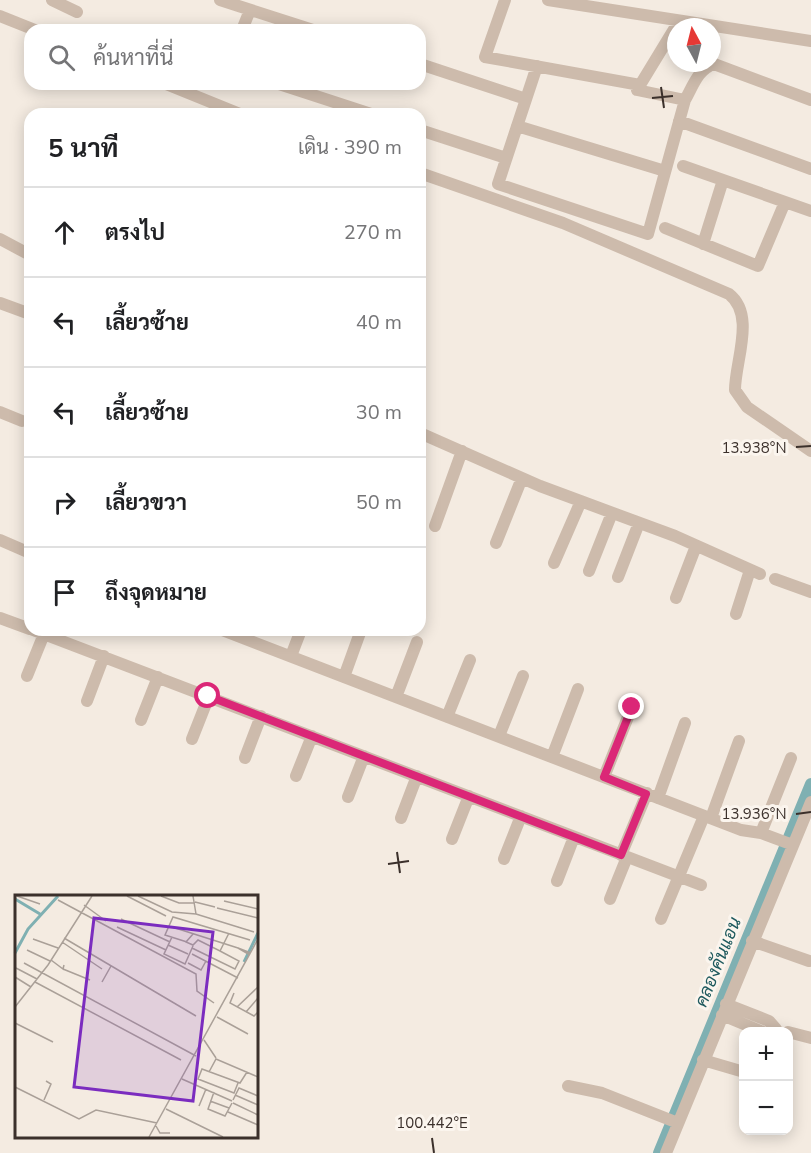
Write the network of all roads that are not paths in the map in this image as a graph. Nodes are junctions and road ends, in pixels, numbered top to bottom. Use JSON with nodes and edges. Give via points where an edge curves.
{"nodes":[{"id":1,"x":52,"y":0,"type":"edge"},
{"id":2,"x":220,"y":0,"type":"edge"},
{"id":3,"x":505,"y":0,"type":"edge"},
{"id":4,"x":548,"y":0,"type":"edge"},
{"id":5,"x":249,"y":9,"type":"junction"},
{"id":6,"x":77,"y":12,"type":"dead end"},
{"id":7,"x":0,"y":16,"type":"edge"},
{"id":8,"x":667,"y":19,"type":"edge"},
{"id":9,"x":244,"y":24,"type":"edge"},
{"id":10,"x":295,"y":24,"type":"edge"},
{"id":11,"x":24,"y":26,"type":"edge"},
{"id":12,"x":721,"y":27,"type":"edge"},
{"id":13,"x":667,"y":41,"type":"edge"},
{"id":14,"x":811,"y":41,"type":"edge"},
{"id":15,"x":426,"y":66,"type":"edge"},
{"id":16,"x":537,"y":66,"type":"junction"},
{"id":17,"x":640,"y":85,"type":"junction"},
{"id":18,"x":181,"y":90,"type":"edge"},
{"id":19,"x":297,"y":90,"type":"edge"},
{"id":20,"x":526,"y":99,"type":"junction"},
{"id":21,"x":685,"y":99,"type":"junction"},
{"id":22,"x":811,"y":100,"type":"edge"},
{"id":23,"x":225,"y":108,"type":"edge"},
{"id":24,"x":353,"y":108,"type":"edge"},
{"id":25,"x":679,"y":121,"type":"junction"},
{"id":26,"x":517,"y":126,"type":"junction"},
{"id":27,"x":426,"y":132,"type":"edge"},
{"id":28,"x":506,"y":158,"type":"junction"},
{"id":29,"x":683,"y":166,"type":"dead end"},
{"id":30,"x":811,"y":169,"type":"edge"},
{"id":31,"x":665,"y":171,"type":"junction"},
{"id":32,"x":426,"y":175,"type":"edge"},
{"id":33,"x":723,"y":180,"type":"junction"},
{"id":34,"x":785,"y":202,"type":"junction"},
{"id":35,"x":811,"y":212,"type":"edge"},
{"id":36,"x":665,"y":228,"type":"dead end"},
{"id":37,"x":0,"y":239,"type":"edge"},
{"id":38,"x":703,"y":244,"type":"junction"},
{"id":39,"x":24,"y":252,"type":"edge"},
{"id":40,"x":0,"y":303,"type":"edge"},
{"id":41,"x":24,"y":312,"type":"edge"},
{"id":42,"x":0,"y":412,"type":"edge"},
{"id":43,"x":22,"y":421,"type":"dead end"},
{"id":44,"x":426,"y":436,"type":"edge"},
{"id":45,"x":462,"y":451,"type":"junction"},
{"id":46,"x":811,"y":451,"type":"edge"},
{"id":47,"x":522,"y":478,"type":"junction"},
{"id":48,"x":582,"y":501,"type":"junction"},
{"id":49,"x":612,"y":513,"type":"junction"},
{"id":50,"x":639,"y":523,"type":"junction"},
{"id":51,"x":435,"y":526,"type":"dead end"},
{"id":52,"x":0,"y":540,"type":"edge"},
{"id":53,"x":495,"y":543,"type":"dead end"},
{"id":54,"x":696,"y":546,"type":"junction"},
{"id":55,"x":24,"y":550,"type":"edge"},
{"id":56,"x":554,"y":563,"type":"dead end"},
{"id":57,"x":589,"y":571,"type":"dead end"},
{"id":58,"x":618,"y":577,"type":"dead end"},
{"id":59,"x":775,"y":579,"type":"dead end"},
{"id":60,"x":811,"y":592,"type":"edge"},
{"id":61,"x":676,"y":597,"type":"dead end"},
{"id":62,"x":735,"y":614,"type":"dead end"},
{"id":63,"x":0,"y":618,"type":"edge"},
{"id":64,"x":24,"y":627,"type":"edge"},
{"id":65,"x":35,"y":636,"type":"edge"},
{"id":66,"x":50,"y":636,"type":"edge"},
{"id":67,"x":247,"y":636,"type":"edge"},
{"id":68,"x":299,"y":636,"type":"edge"},
{"id":69,"x":359,"y":636,"type":"edge"},
{"id":70,"x":417,"y":642,"type":"dead end"},
{"id":71,"x":104,"y":656,"type":"junction"},
{"id":72,"x":291,"y":656,"type":"junction"},
{"id":73,"x":470,"y":660,"type":"dead end"},
{"id":74,"x":27,"y":676,"type":"dead end"},
{"id":75,"x":523,"y":676,"type":"dead end"},
{"id":76,"x":158,"y":677,"type":"junction"},
{"id":77,"x":344,"y":677,"type":"junction"},
{"id":78,"x":578,"y":689,"type":"dead end"},
{"id":79,"x":208,"y":696,"type":"junction"},
{"id":80,"x":396,"y":697,"type":"junction"},
{"id":81,"x":87,"y":701,"type":"dead end"},
{"id":82,"x":632,"y":707,"type":"dead end"},
{"id":83,"x":261,"y":716,"type":"junction"},
{"id":84,"x":447,"y":717,"type":"junction"},
{"id":85,"x":141,"y":720,"type":"dead end"},
{"id":86,"x":686,"y":723,"type":"dead end"},
{"id":87,"x":312,"y":736,"type":"junction"},
{"id":88,"x":499,"y":736,"type":"junction"},
{"id":89,"x":192,"y":739,"type":"dead end"},
{"id":90,"x":739,"y":741,"type":"dead end"},
{"id":91,"x":364,"y":756,"type":"junction"},
{"id":92,"x":552,"y":757,"type":"junction"},
{"id":93,"x":245,"y":758,"type":"dead end"},
{"id":94,"x":791,"y":758,"type":"dead end"},
{"id":95,"x":296,"y":776,"type":"dead end"},
{"id":96,"x":417,"y":776,"type":"junction"},
{"id":97,"x":604,"y":777,"type":"junction"},
{"id":98,"x":469,"y":796,"type":"junction"},
{"id":99,"x":652,"y":796,"type":"junction"},
{"id":100,"x":348,"y":797,"type":"dead end"},
{"id":101,"x":811,"y":802,"type":"edge"},
{"id":102,"x":521,"y":816,"type":"junction"},
{"id":103,"x":708,"y":817,"type":"junction"},
{"id":104,"x":401,"y":818,"type":"dead end"},
{"id":105,"x":765,"y":835,"type":"junction"},
{"id":106,"x":574,"y":837,"type":"junction"},
{"id":107,"x":452,"y":839,"type":"dead end"},
{"id":108,"x":790,"y":844,"type":"junction"},
{"id":109,"x":624,"y":856,"type":"junction"},
{"id":110,"x":504,"y":859,"type":"dead end"},
{"id":111,"x":678,"y":876,"type":"junction"},
{"id":112,"x":557,"y":881,"type":"dead end"},
{"id":113,"x":701,"y":885,"type":"dead end"},
{"id":114,"x":610,"y":899,"type":"dead end"},
{"id":115,"x":661,"y":919,"type":"dead end"},
{"id":116,"x":752,"y":941,"type":"junction"},
{"id":117,"x":809,"y":961,"type":"dead end"},
{"id":118,"x":724,"y":1009,"type":"junction"},
{"id":119,"x":773,"y":1027,"type":"edge"},
{"id":120,"x":793,"y":1034,"type":"edge"},
{"id":121,"x":811,"y":1038,"type":"edge"},
{"id":122,"x":704,"y":1060,"type":"junction"},
{"id":123,"x":739,"y":1070,"type":"edge"},
{"id":124,"x":568,"y":1086,"type":"dead end"},
{"id":125,"x":677,"y":1122,"type":"junction"},
{"id":126,"x":666,"y":1153,"type":"edge"}],
"edges":[{"from":1,"to":6,"type":"street"},
{"from":2,"to":5,"type":"street"},
{"from":3,"to":16,"type":"street","via":[[485,57]]},
{"from":4,"to":8,"type":"street"},
{"from":5,"to":9,"type":"street"},
{"from":5,"to":10,"type":"street"},
{"from":7,"to":11,"type":"street"},
{"from":12,"to":14,"type":"street"},
{"from":13,"to":17,"type":"street"},
{"from":15,"to":20,"type":"street"},
{"from":16,"to":17,"type":"street"},
{"from":16,"to":20,"type":"street"},
{"from":17,"to":21,"type":"street","via":[[637,90]]},
{"from":18,"to":23,"type":"street"},
{"from":19,"to":24,"type":"street"},
{"from":20,"to":26,"type":"street"},
{"from":21,"to":22,"type":"street","via":[[700,73],[714,64]]},
{"from":21,"to":25,"type":"street"},
{"from":25,"to":30,"type":"street"},
{"from":25,"to":31,"type":"street"},
{"from":26,"to":28,"type":"street"},
{"from":26,"to":31,"type":"street"},
{"from":27,"to":28,"type":"street"},
{"from":28,"to":31,"type":"street","via":[[498,184],[648,234]]},
{"from":29,"to":33,"type":"street"},
{"from":32,"to":46,"type":"street","via":[[563,223],[729,294],[740,305],[743,318],[735,390],[747,407]]},
{"from":33,"to":34,"type":"street"},
{"from":33,"to":38,"type":"street"},
{"from":34,"to":35,"type":"street"},
{"from":34,"to":38,"type":"street","via":[[758,266]]},
{"from":36,"to":38,"type":"street"},
{"from":37,"to":39,"type":"street"},
{"from":40,"to":41,"type":"street"},
{"from":42,"to":43,"type":"street"},
{"from":44,"to":45,"type":"street"},
{"from":45,"to":47,"type":"street"},
{"from":45,"to":51,"type":"street"},
{"from":47,"to":48,"type":"street"},
{"from":47,"to":53,"type":"street"},
{"from":48,"to":49,"type":"street"},
{"from":48,"to":56,"type":"street"},
{"from":49,"to":50,"type":"street"},
{"from":49,"to":57,"type":"street"},
{"from":50,"to":54,"type":"street"},
{"from":50,"to":58,"type":"street"},
{"from":52,"to":55,"type":"street"},
{"from":54,"to":61,"type":"street"},
{"from":54,"to":62,"type":"street","via":[[755,572]]},
{"from":59,"to":60,"type":"street"},
{"from":63,"to":64,"type":"street"},
{"from":65,"to":74,"type":"street"},
{"from":66,"to":71,"type":"street"},
{"from":67,"to":72,"type":"street"},
{"from":68,"to":72,"type":"street"},
{"from":69,"to":77,"type":"street"},
{"from":70,"to":80,"type":"street"},
{"from":71,"to":76,"type":"street"},
{"from":71,"to":81,"type":"street"},
{"from":72,"to":77,"type":"street"},
{"from":73,"to":84,"type":"street"},
{"from":75,"to":88,"type":"street"},
{"from":76,"to":79,"type":"street"},
{"from":76,"to":85,"type":"street"},
{"from":77,"to":80,"type":"street"},
{"from":78,"to":92,"type":"street"},
{"from":79,"to":83,"type":"street"},
{"from":79,"to":89,"type":"street"},
{"from":80,"to":84,"type":"street"},
{"from":82,"to":97,"type":"street"},
{"from":83,"to":87,"type":"street"},
{"from":83,"to":93,"type":"street"},
{"from":84,"to":88,"type":"street"},
{"from":86,"to":99,"type":"street"},
{"from":87,"to":91,"type":"street"},
{"from":87,"to":95,"type":"street"},
{"from":88,"to":92,"type":"street"},
{"from":90,"to":103,"type":"street"},
{"from":91,"to":96,"type":"street"},
{"from":91,"to":100,"type":"street"},
{"from":92,"to":97,"type":"street"},
{"from":94,"to":105,"type":"street"},
{"from":96,"to":98,"type":"street"},
{"from":96,"to":104,"type":"street"},
{"from":97,"to":99,"type":"street"},
{"from":98,"to":102,"type":"street"},
{"from":98,"to":107,"type":"street"},
{"from":99,"to":103,"type":"street"},
{"from":99,"to":109,"type":"street"},
{"from":101,"to":108,"type":"street"},
{"from":102,"to":106,"type":"street"},
{"from":102,"to":110,"type":"street"},
{"from":103,"to":105,"type":"street"},
{"from":103,"to":111,"type":"street"},
{"from":105,"to":108,"type":"street"},
{"from":106,"to":109,"type":"street"},
{"from":106,"to":112,"type":"street"},
{"from":108,"to":116,"type":"street"},
{"from":109,"to":111,"type":"street"},
{"from":109,"to":114,"type":"street"},
{"from":111,"to":113,"type":"street"},
{"from":111,"to":115,"type":"street"},
{"from":116,"to":117,"type":"street"},
{"from":116,"to":118,"type":"street"},
{"from":118,"to":119,"type":"street","via":[[769,1022]]},
{"from":118,"to":122,"type":"street"},
{"from":120,"to":121,"type":"street"},
{"from":122,"to":123,"type":"street"},
{"from":122,"to":125,"type":"street"},
{"from":124,"to":125,"type":"street","via":[[602,1093]]},
{"from":125,"to":126,"type":"street"}]}
